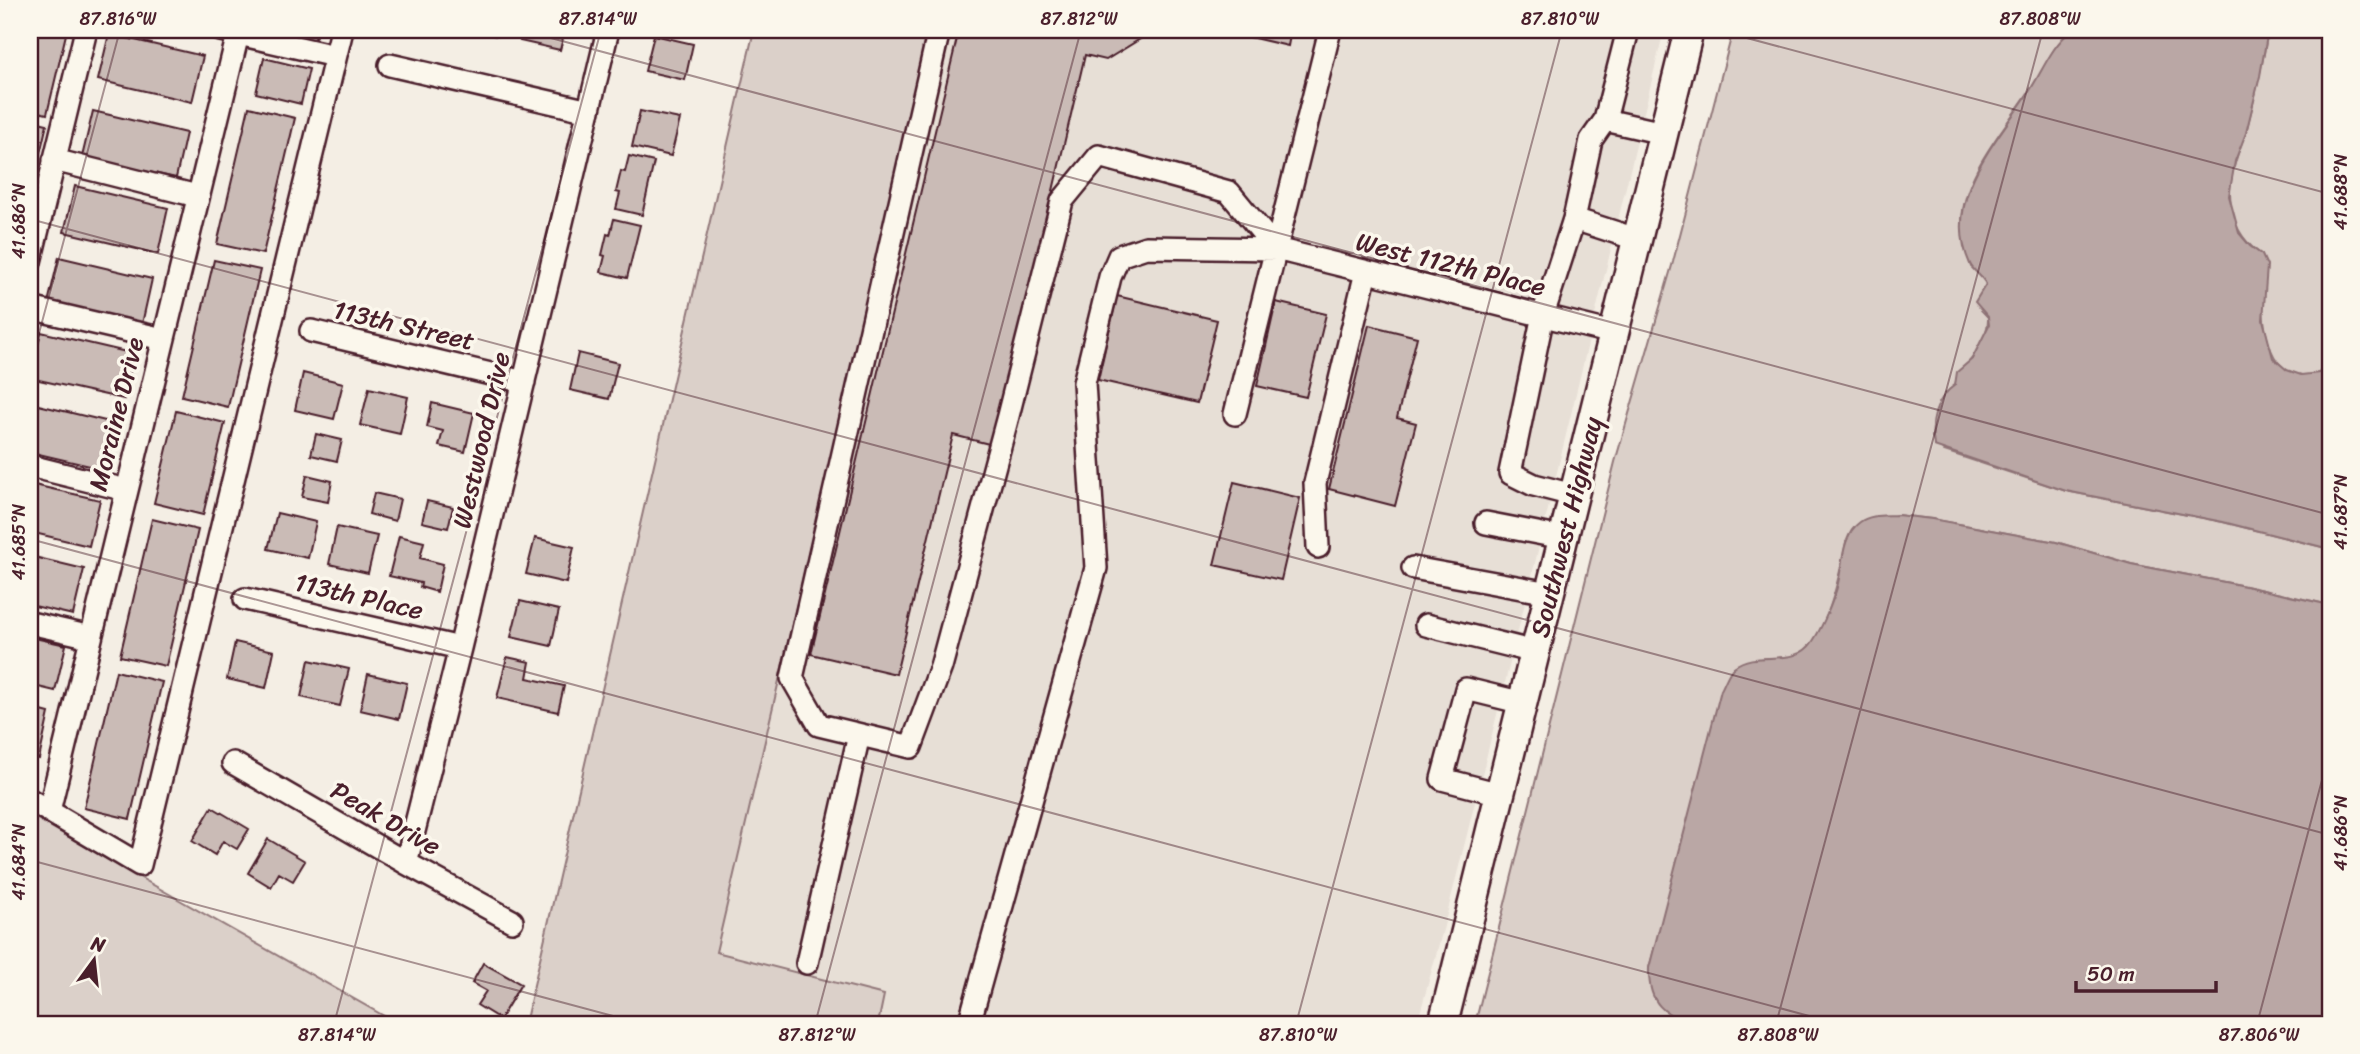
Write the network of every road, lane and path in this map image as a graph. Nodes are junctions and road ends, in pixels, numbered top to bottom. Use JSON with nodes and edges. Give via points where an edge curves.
{"nodes":[{"id":1,"x":86,"y":30,"type":"edge"},
{"id":2,"x":342,"y":30,"type":"edge"},
{"id":3,"x":608,"y":30,"type":"edge"},
{"id":4,"x":939,"y":30,"type":"edge"},
{"id":5,"x":1330,"y":30,"type":"edge"},
{"id":6,"x":1628,"y":30,"type":"edge"},
{"id":7,"x":1689,"y":30,"type":"edge"},
{"id":8,"x":232,"y":31,"type":"edge"},
{"id":9,"x":335,"y":56,"type":"junction"},
{"id":10,"x":390,"y":65,"type":"dead end"},
{"id":11,"x":589,"y":111,"type":"junction"},
{"id":12,"x":1605,"y":120,"type":"junction"},
{"id":13,"x":1663,"y":133,"type":"junction"},
{"id":14,"x":54,"y":160,"type":"junction"},
{"id":15,"x":197,"y":196,"type":"junction"},
{"id":16,"x":1574,"y":219,"type":"junction"},
{"id":17,"x":1636,"y":239,"type":"junction"},
{"id":18,"x":1276,"y":249,"type":"junction"},
{"id":19,"x":30,"y":262,"type":"edge"},
{"id":20,"x":1366,"y":272,"type":"junction"},
{"id":21,"x":30,"y":309,"type":"edge"},
{"id":22,"x":1543,"y":315,"type":"junction"},
{"id":23,"x":311,"y":331,"type":"dead end"},
{"id":24,"x":1613,"y":333,"type":"junction"},
{"id":25,"x":163,"y":339,"type":"junction"},
{"id":26,"x":524,"y":382,"type":"junction"},
{"id":27,"x":1235,"y":414,"type":"dead end"},
{"id":28,"x":30,"y":466,"type":"edge"},
{"id":29,"x":126,"y":490,"type":"junction"},
{"id":30,"x":1573,"y":495,"type":"junction"},
{"id":31,"x":1486,"y":523,"type":"dead end"},
{"id":32,"x":1563,"y":538,"type":"junction"},
{"id":33,"x":1318,"y":547,"type":"dead end"},
{"id":34,"x":1413,"y":568,"type":"dead end"},
{"id":35,"x":1549,"y":593,"type":"junction"},
{"id":36,"x":245,"y":599,"type":"dead end"},
{"id":37,"x":30,"y":623,"type":"edge"},
{"id":38,"x":1426,"y":625,"type":"dead end"},
{"id":39,"x":91,"y":637,"type":"junction"},
{"id":40,"x":460,"y":648,"type":"junction"},
{"id":41,"x":1535,"y":652,"type":"junction"},
{"id":42,"x":1523,"y":702,"type":"junction"},
{"id":43,"x":859,"y":735,"type":"junction"},
{"id":44,"x":233,"y":763,"type":"dead end"},
{"id":45,"x":1500,"y":794,"type":"junction"},
{"id":46,"x":30,"y":800,"type":"edge"},
{"id":47,"x":49,"y":811,"type":"junction"},
{"id":48,"x":406,"y":863,"type":"junction"},
{"id":49,"x":512,"y":921,"type":"dead end"},
{"id":50,"x":807,"y":963,"type":"dead end"},
{"id":51,"x":969,"y":1024,"type":"edge"},
{"id":52,"x":1443,"y":1024,"type":"edge"}],
"edges":[{"from":1,"to":14,"type":"street"},
{"from":2,"to":9,"type":"street"},
{"from":3,"to":11,"type":"street","name":"Westwood Drive"},
{"from":4,"to":43,"type":"street","via":[[792,678],[819,725]]},
{"from":5,"to":18,"type":"street"},
{"from":6,"to":12,"type":"street"},
{"from":7,"to":13,"type":"main road","name":"Southwest Highway"},
{"from":8,"to":9,"type":"street"},
{"from":8,"to":15,"type":"street","name":"Moraine Drive"},
{"from":9,"to":47,"type":"street","via":[[140,865]]},
{"from":10,"to":11,"type":"street"},
{"from":11,"to":26,"type":"street","name":"Westwood Drive"},
{"from":12,"to":13,"type":"street"},
{"from":12,"to":16,"type":"street","via":[[1591,140]]},
{"from":13,"to":17,"type":"main road","name":"Southwest Highway"},
{"from":14,"to":15,"type":"street"},
{"from":14,"to":19,"type":"street"},
{"from":15,"to":25,"type":"street","name":"Moraine Drive"},
{"from":16,"to":17,"type":"street"},
{"from":16,"to":22,"type":"street"},
{"from":17,"to":24,"type":"main road","name":"Southwest Highway"},
{"from":18,"to":20,"type":"street","name":"West 112th Place"},
{"from":18,"to":27,"type":"street"},
{"from":18,"to":43,"type":"street","via":[[1229,192],[1099,156],[1062,201],[945,654],[911,747]]},
{"from":18,"to":51,"type":"street","name":"West 112th Place","via":[[1146,247],[1119,256],[1110,277],[1084,383],[1096,568]]},
{"from":20,"to":22,"type":"street","name":"West 112th Place"},
{"from":20,"to":33,"type":"street","via":[[1315,483]]},
{"from":21,"to":25,"type":"street"},
{"from":22,"to":24,"type":"street","name":"West 112th Place"},
{"from":22,"to":30,"type":"street","via":[[1510,473]]},
{"from":23,"to":26,"type":"street","name":"113th Street"},
{"from":24,"to":30,"type":"main road","name":"Southwest Highway"},
{"from":25,"to":29,"type":"street","name":"Moraine Drive"},
{"from":26,"to":40,"type":"street","name":"Westwood Drive"},
{"from":28,"to":29,"type":"street"},
{"from":29,"to":39,"type":"street","name":"Moraine Drive"},
{"from":30,"to":32,"type":"main road","name":"Southwest Highway"},
{"from":31,"to":32,"type":"street"},
{"from":32,"to":35,"type":"main road","name":"Southwest Highway"},
{"from":34,"to":35,"type":"street"},
{"from":35,"to":41,"type":"main road","name":"Southwest Highway"},
{"from":36,"to":40,"type":"street","name":"113th Place"},
{"from":37,"to":39,"type":"street"},
{"from":38,"to":41,"type":"street"},
{"from":39,"to":47,"type":"street","name":"Moraine Drive"},
{"from":40,"to":48,"type":"street","name":"Westwood Drive"},
{"from":41,"to":42,"type":"main road","name":"Southwest Highway"},
{"from":42,"to":45,"type":"main road","name":"Southwest Highway"},
{"from":42,"to":45,"type":"street","via":[[1466,689],[1442,779]]},
{"from":43,"to":50,"type":"street"},
{"from":44,"to":48,"type":"street","name":"Peak Drive"},
{"from":45,"to":52,"type":"main road","name":"Southwest Highway"},
{"from":46,"to":47,"type":"street"},
{"from":48,"to":49,"type":"street","name":"Peak Drive"}]}
